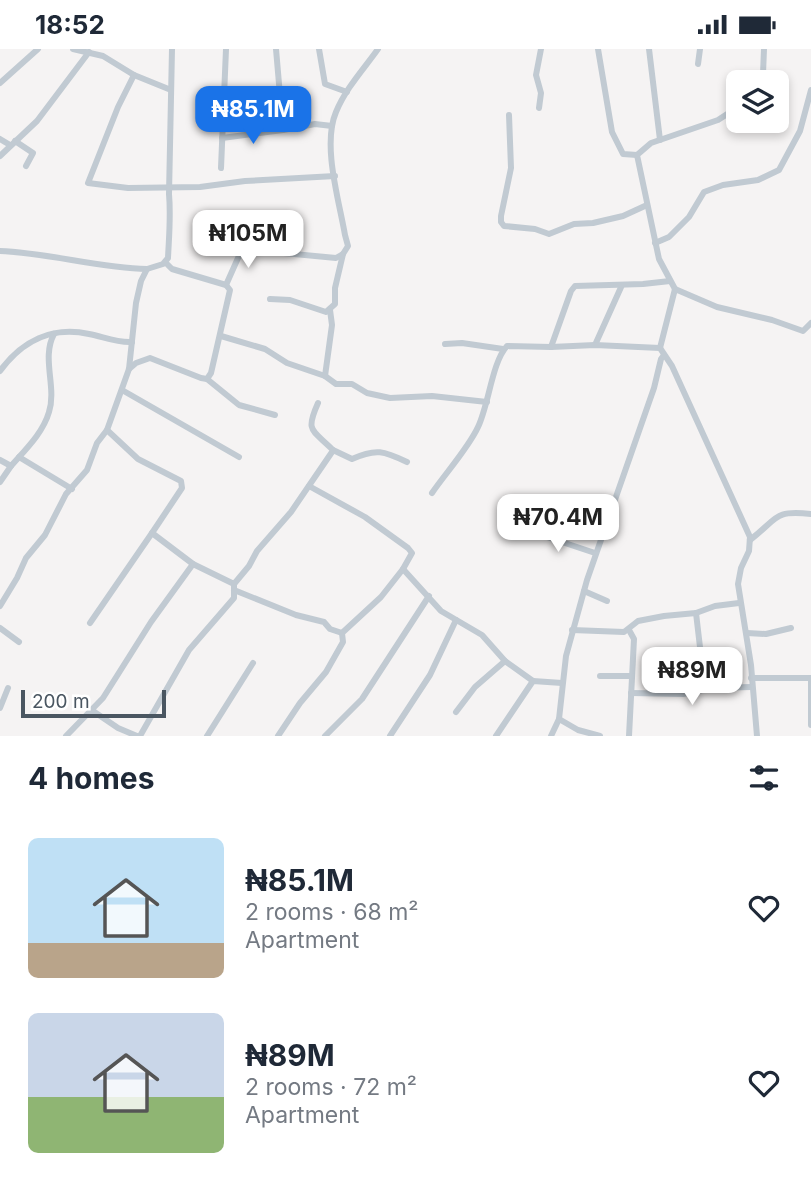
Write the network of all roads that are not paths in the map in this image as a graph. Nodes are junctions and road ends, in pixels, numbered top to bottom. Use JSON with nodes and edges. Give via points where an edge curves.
{"nodes":[{"id":1,"x":38,"y":49,"type":"edge"},
{"id":2,"x":73,"y":49,"type":"edge"},
{"id":3,"x":172,"y":49,"type":"edge"},
{"id":4,"x":226,"y":49,"type":"edge"},
{"id":5,"x":276,"y":49,"type":"edge"},
{"id":6,"x":319,"y":49,"type":"edge"},
{"id":7,"x":378,"y":49,"type":"edge"},
{"id":8,"x":541,"y":49,"type":"edge"},
{"id":9,"x":598,"y":49,"type":"edge"},
{"id":10,"x":649,"y":49,"type":"edge"},
{"id":11,"x":700,"y":49,"type":"edge"},
{"id":12,"x":764,"y":49,"type":"edge"},
{"id":13,"x":89,"y":52,"type":"junction"},
{"id":14,"x":698,"y":64,"type":"dead end"},
{"id":15,"x":763,"y":70,"type":"edge"},
{"id":16,"x":134,"y":75,"type":"junction"},
{"id":17,"x":0,"y":83,"type":"edge"},
{"id":18,"x":172,"y":90,"type":"junction"},
{"id":19,"x":811,"y":90,"type":"edge"},
{"id":20,"x":346,"y":92,"type":"junction"},
{"id":21,"x":539,"y":108,"type":"dead end"},
{"id":22,"x":726,"y":114,"type":"edge"},
{"id":23,"x":509,"y":115,"type":"dead end"},
{"id":24,"x":332,"y":126,"type":"junction"},
{"id":25,"x":283,"y":130,"type":"junction"},
{"id":26,"x":0,"y":138,"type":"edge"},
{"id":27,"x":222,"y":138,"type":"junction"},
{"id":28,"x":660,"y":140,"type":"junction"},
{"id":29,"x":13,"y":143,"type":"junction"},
{"id":30,"x":637,"y":155,"type":"junction"},
{"id":31,"x":0,"y":156,"type":"edge"},
{"id":32,"x":26,"y":166,"type":"dead end"},
{"id":33,"x":221,"y":168,"type":"dead end"},
{"id":34,"x":335,"y":176,"type":"junction"},
{"id":35,"x":169,"y":186,"type":"junction"},
{"id":36,"x":647,"y":205,"type":"junction"},
{"id":37,"x":655,"y":243,"type":"junction"},
{"id":38,"x":0,"y":251,"type":"edge"},
{"id":39,"x":343,"y":254,"type":"junction"},
{"id":40,"x":166,"y":263,"type":"junction"},
{"id":41,"x":148,"y":269,"type":"junction"},
{"id":42,"x":670,"y":281,"type":"junction"},
{"id":43,"x":226,"y":285,"type":"junction"},
{"id":44,"x":622,"y":285,"type":"junction"},
{"id":45,"x":675,"y":289,"type":"junction"},
{"id":46,"x":270,"y":299,"type":"dead end"},
{"id":47,"x":330,"y":310,"type":"junction"},
{"id":48,"x":811,"y":323,"type":"edge"},
{"id":49,"x":803,"y":331,"type":"junction"},
{"id":50,"x":54,"y":334,"type":"junction"},
{"id":51,"x":221,"y":336,"type":"junction"},
{"id":52,"x":811,"y":338,"type":"edge"},
{"id":53,"x":132,"y":342,"type":"junction"},
{"id":54,"x":445,"y":344,"type":"dead end"},
{"id":55,"x":555,"y":345,"type":"junction"},
{"id":56,"x":595,"y":345,"type":"junction"},
{"id":57,"x":660,"y":348,"type":"junction"},
{"id":58,"x":503,"y":349,"type":"junction"},
{"id":59,"x":664,"y":355,"type":"junction"},
{"id":60,"x":133,"y":362,"type":"junction"},
{"id":61,"x":0,"y":371,"type":"edge"},
{"id":62,"x":325,"y":376,"type":"junction"},
{"id":63,"x":207,"y":379,"type":"junction"},
{"id":64,"x":122,"y":390,"type":"junction"},
{"id":65,"x":487,"y":402,"type":"junction"},
{"id":66,"x":318,"y":403,"type":"dead end"},
{"id":67,"x":275,"y":415,"type":"dead end"},
{"id":68,"x":107,"y":430,"type":"junction"},
{"id":69,"x":333,"y":450,"type":"junction"},
{"id":70,"x":19,"y":457,"type":"junction"},
{"id":71,"x":239,"y":457,"type":"dead end"},
{"id":72,"x":0,"y":460,"type":"edge"},
{"id":73,"x":407,"y":462,"type":"dead end"},
{"id":74,"x":10,"y":466,"type":"junction"},
{"id":75,"x":0,"y":482,"type":"edge"},
{"id":76,"x":309,"y":486,"type":"junction"},
{"id":77,"x":72,"y":489,"type":"junction"},
{"id":78,"x":432,"y":493,"type":"dead end"},
{"id":79,"x":811,"y":514,"type":"edge"},
{"id":80,"x":529,"y":531,"type":"dead end"},
{"id":81,"x":152,"y":533,"type":"junction"},
{"id":82,"x":750,"y":540,"type":"junction"},
{"id":83,"x":595,"y":553,"type":"junction"},
{"id":84,"x":193,"y":564,"type":"junction"},
{"id":85,"x":404,"y":569,"type":"junction"},
{"id":86,"x":234,"y":587,"type":"junction"},
{"id":87,"x":584,"y":591,"type":"junction"},
{"id":88,"x":429,"y":596,"type":"junction"},
{"id":89,"x":607,"y":601,"type":"dead end"},
{"id":90,"x":740,"y":603,"type":"junction"},
{"id":91,"x":0,"y":606,"type":"edge"},
{"id":92,"x":696,"y":613,"type":"junction"},
{"id":93,"x":456,"y":620,"type":"junction"},
{"id":94,"x":90,"y":623,"type":"dead end"},
{"id":95,"x":0,"y":628,"type":"edge"},
{"id":96,"x":791,"y":628,"type":"dead end"},
{"id":97,"x":572,"y":630,"type":"junction"},
{"id":98,"x":629,"y":630,"type":"junction"},
{"id":99,"x":342,"y":633,"type":"junction"},
{"id":100,"x":747,"y":633,"type":"junction"},
{"id":101,"x":19,"y":642,"type":"dead end"},
{"id":102,"x":505,"y":661,"type":"junction"},
{"id":103,"x":253,"y":663,"type":"dead end"},
{"id":104,"x":600,"y":676,"type":"dead end"},
{"id":105,"x":632,"y":676,"type":"junction"},
{"id":106,"x":751,"y":678,"type":"junction"},
{"id":107,"x":811,"y":678,"type":"edge"},
{"id":108,"x":533,"y":681,"type":"junction"},
{"id":109,"x":562,"y":683,"type":"junction"},
{"id":110,"x":751,"y":687,"type":"junction"},
{"id":111,"x":8,"y":688,"type":"dead end"},
{"id":112,"x":705,"y":690,"type":"junction"},
{"id":113,"x":631,"y":693,"type":"junction"},
{"id":114,"x":0,"y":708,"type":"edge"},
{"id":115,"x":93,"y":711,"type":"junction"},
{"id":116,"x":456,"y":712,"type":"dead end"},
{"id":117,"x":559,"y":719,"type":"junction"},
{"id":118,"x":811,"y":726,"type":"edge"},
{"id":119,"x":578,"y":733,"type":"edge"},
{"id":120,"x":66,"y":736,"type":"edge"},
{"id":121,"x":139,"y":736,"type":"edge"},
{"id":122,"x":207,"y":736,"type":"edge"},
{"id":123,"x":278,"y":736,"type":"edge"},
{"id":124,"x":325,"y":736,"type":"edge"},
{"id":125,"x":390,"y":736,"type":"edge"},
{"id":126,"x":496,"y":736,"type":"edge"},
{"id":127,"x":551,"y":736,"type":"edge"},
{"id":128,"x":600,"y":736,"type":"edge"},
{"id":129,"x":629,"y":736,"type":"edge"},
{"id":130,"x":757,"y":736,"type":"edge"}],
"edges":[{"from":1,"to":17,"type":"street"},
{"from":2,"to":13,"type":"street"},
{"from":3,"to":18,"type":"street"},
{"from":4,"to":27,"type":"street"},
{"from":5,"to":25,"type":"street"},
{"from":6,"to":20,"type":"street","via":[[325,84]]},
{"from":7,"to":20,"type":"street"},
{"from":8,"to":21,"type":"street","via":[[536,75]]},
{"from":9,"to":30,"type":"street","via":[[615,140],[623,154]]},
{"from":10,"to":28,"type":"street"},
{"from":11,"to":14,"type":"street"},
{"from":12,"to":15,"type":"street"},
{"from":13,"to":16,"type":"street","via":[[107,57]]},
{"from":13,"to":29,"type":"street","via":[[42,115]]},
{"from":16,"to":18,"type":"street"},
{"from":16,"to":35,"type":"street","via":[[88,183],[128,188]]},
{"from":18,"to":35,"type":"street"},
{"from":19,"to":37,"type":"street","via":[[800,131],[779,170],[758,180],[704,192],[689,217]]},
{"from":20,"to":24,"type":"street"},
{"from":22,"to":28,"type":"street"},
{"from":23,"to":36,"type":"street","via":[[511,168],[501,216],[504,226],[549,234],[567,226],[623,216]]},
{"from":24,"to":25,"type":"street"},
{"from":24,"to":34,"type":"street"},
{"from":25,"to":27,"type":"street"},
{"from":26,"to":29,"type":"street"},
{"from":27,"to":33,"type":"street"},
{"from":28,"to":30,"type":"street"},
{"from":29,"to":31,"type":"street"},
{"from":29,"to":32,"type":"street","via":[[33,155]]},
{"from":30,"to":36,"type":"street"},
{"from":34,"to":35,"type":"street"},
{"from":34,"to":39,"type":"street","via":[[348,246]]},
{"from":35,"to":40,"type":"street"},
{"from":36,"to":37,"type":"street"},
{"from":37,"to":42,"type":"street"},
{"from":38,"to":41,"type":"street"},
{"from":39,"to":43,"type":"street","via":[[336,258],[244,248]]},
{"from":39,"to":47,"type":"street","via":[[335,304]]},
{"from":40,"to":41,"type":"street"},
{"from":40,"to":43,"type":"street","via":[[177,271]]},
{"from":41,"to":53,"type":"street","via":[[136,303]]},
{"from":42,"to":44,"type":"street"},
{"from":42,"to":45,"type":"street"},
{"from":43,"to":51,"type":"street","via":[[230,292]]},
{"from":44,"to":55,"type":"street","via":[[572,289]]},
{"from":44,"to":56,"type":"street"},
{"from":45,"to":49,"type":"street","via":[[717,307]]},
{"from":45,"to":57,"type":"street"},
{"from":46,"to":47,"type":"street"},
{"from":47,"to":62,"type":"street"},
{"from":48,"to":49,"type":"street"},
{"from":49,"to":52,"type":"street"},
{"from":50,"to":53,"type":"street","via":[[72,332]]},
{"from":50,"to":61,"type":"street","via":[[23,347]]},
{"from":50,"to":70,"type":"street","via":[[49,356],[50,411]]},
{"from":51,"to":62,"type":"street","via":[[265,349],[286,363]]},
{"from":51,"to":63,"type":"street"},
{"from":53,"to":60,"type":"street"},
{"from":54,"to":58,"type":"street"},
{"from":55,"to":56,"type":"street"},
{"from":55,"to":58,"type":"street"},
{"from":56,"to":57,"type":"street"},
{"from":57,"to":59,"type":"street"},
{"from":58,"to":65,"type":"street"},
{"from":59,"to":82,"type":"street"},
{"from":59,"to":83,"type":"street"},
{"from":60,"to":63,"type":"street","via":[[150,358]]},
{"from":60,"to":64,"type":"street"},
{"from":62,"to":65,"type":"street","via":[[336,384],[352,384],[390,398],[432,395]]},
{"from":63,"to":67,"type":"street","via":[[239,405]]},
{"from":64,"to":68,"type":"street"},
{"from":64,"to":71,"type":"street"},
{"from":65,"to":78,"type":"street","via":[[475,433]]},
{"from":66,"to":69,"type":"street","via":[[310,422],[312,429]]},
{"from":68,"to":77,"type":"street"},
{"from":68,"to":81,"type":"street","via":[[138,459],[181,481]]},
{"from":69,"to":73,"type":"street","via":[[352,459],[372,451],[385,452]]},
{"from":69,"to":76,"type":"street"},
{"from":70,"to":74,"type":"street"},
{"from":70,"to":77,"type":"street"},
{"from":72,"to":74,"type":"street"},
{"from":74,"to":75,"type":"street"},
{"from":76,"to":85,"type":"street","via":[[408,548],[412,553]]},
{"from":76,"to":86,"type":"street"},
{"from":77,"to":91,"type":"street"},
{"from":79,"to":82,"type":"street","via":[[788,512],[775,517]]},
{"from":80,"to":83,"type":"street"},
{"from":81,"to":84,"type":"street"},
{"from":81,"to":94,"type":"street"},
{"from":82,"to":90,"type":"street","via":[[738,578]]},
{"from":83,"to":87,"type":"street"},
{"from":84,"to":86,"type":"street"},
{"from":84,"to":115,"type":"street"},
{"from":85,"to":88,"type":"street"},
{"from":85,"to":99,"type":"street"},
{"from":86,"to":99,"type":"street"},
{"from":86,"to":121,"type":"street","via":[[233,598],[189,650]]},
{"from":87,"to":89,"type":"street"},
{"from":87,"to":97,"type":"street"},
{"from":88,"to":93,"type":"street"},
{"from":88,"to":124,"type":"street","via":[[362,699]]},
{"from":90,"to":92,"type":"street"},
{"from":90,"to":100,"type":"street"},
{"from":92,"to":98,"type":"street","via":[[638,621]]},
{"from":92,"to":112,"type":"street"},
{"from":93,"to":102,"type":"street","via":[[482,635]]},
{"from":93,"to":125,"type":"street","via":[[430,675]]},
{"from":95,"to":101,"type":"street"},
{"from":96,"to":100,"type":"street"},
{"from":97,"to":98,"type":"street"},
{"from":97,"to":109,"type":"street"},
{"from":98,"to":105,"type":"street","via":[[634,639]]},
{"from":99,"to":123,"type":"street","via":[[344,642],[326,672]]},
{"from":100,"to":106,"type":"street"},
{"from":102,"to":108,"type":"street"},
{"from":102,"to":116,"type":"street","via":[[475,687]]},
{"from":103,"to":122,"type":"street"},
{"from":104,"to":105,"type":"street"},
{"from":105,"to":113,"type":"street"},
{"from":106,"to":107,"type":"street"},
{"from":106,"to":110,"type":"street"},
{"from":107,"to":118,"type":"street"},
{"from":108,"to":109,"type":"street"},
{"from":108,"to":126,"type":"street"},
{"from":109,"to":117,"type":"street"},
{"from":110,"to":112,"type":"street"},
{"from":110,"to":130,"type":"street"},
{"from":111,"to":114,"type":"street"},
{"from":112,"to":113,"type":"street"},
{"from":113,"to":129,"type":"street"},
{"from":115,"to":120,"type":"street"},
{"from":115,"to":121,"type":"street"},
{"from":117,"to":119,"type":"street"},
{"from":117,"to":127,"type":"street"},
{"from":119,"to":128,"type":"street"}]}
